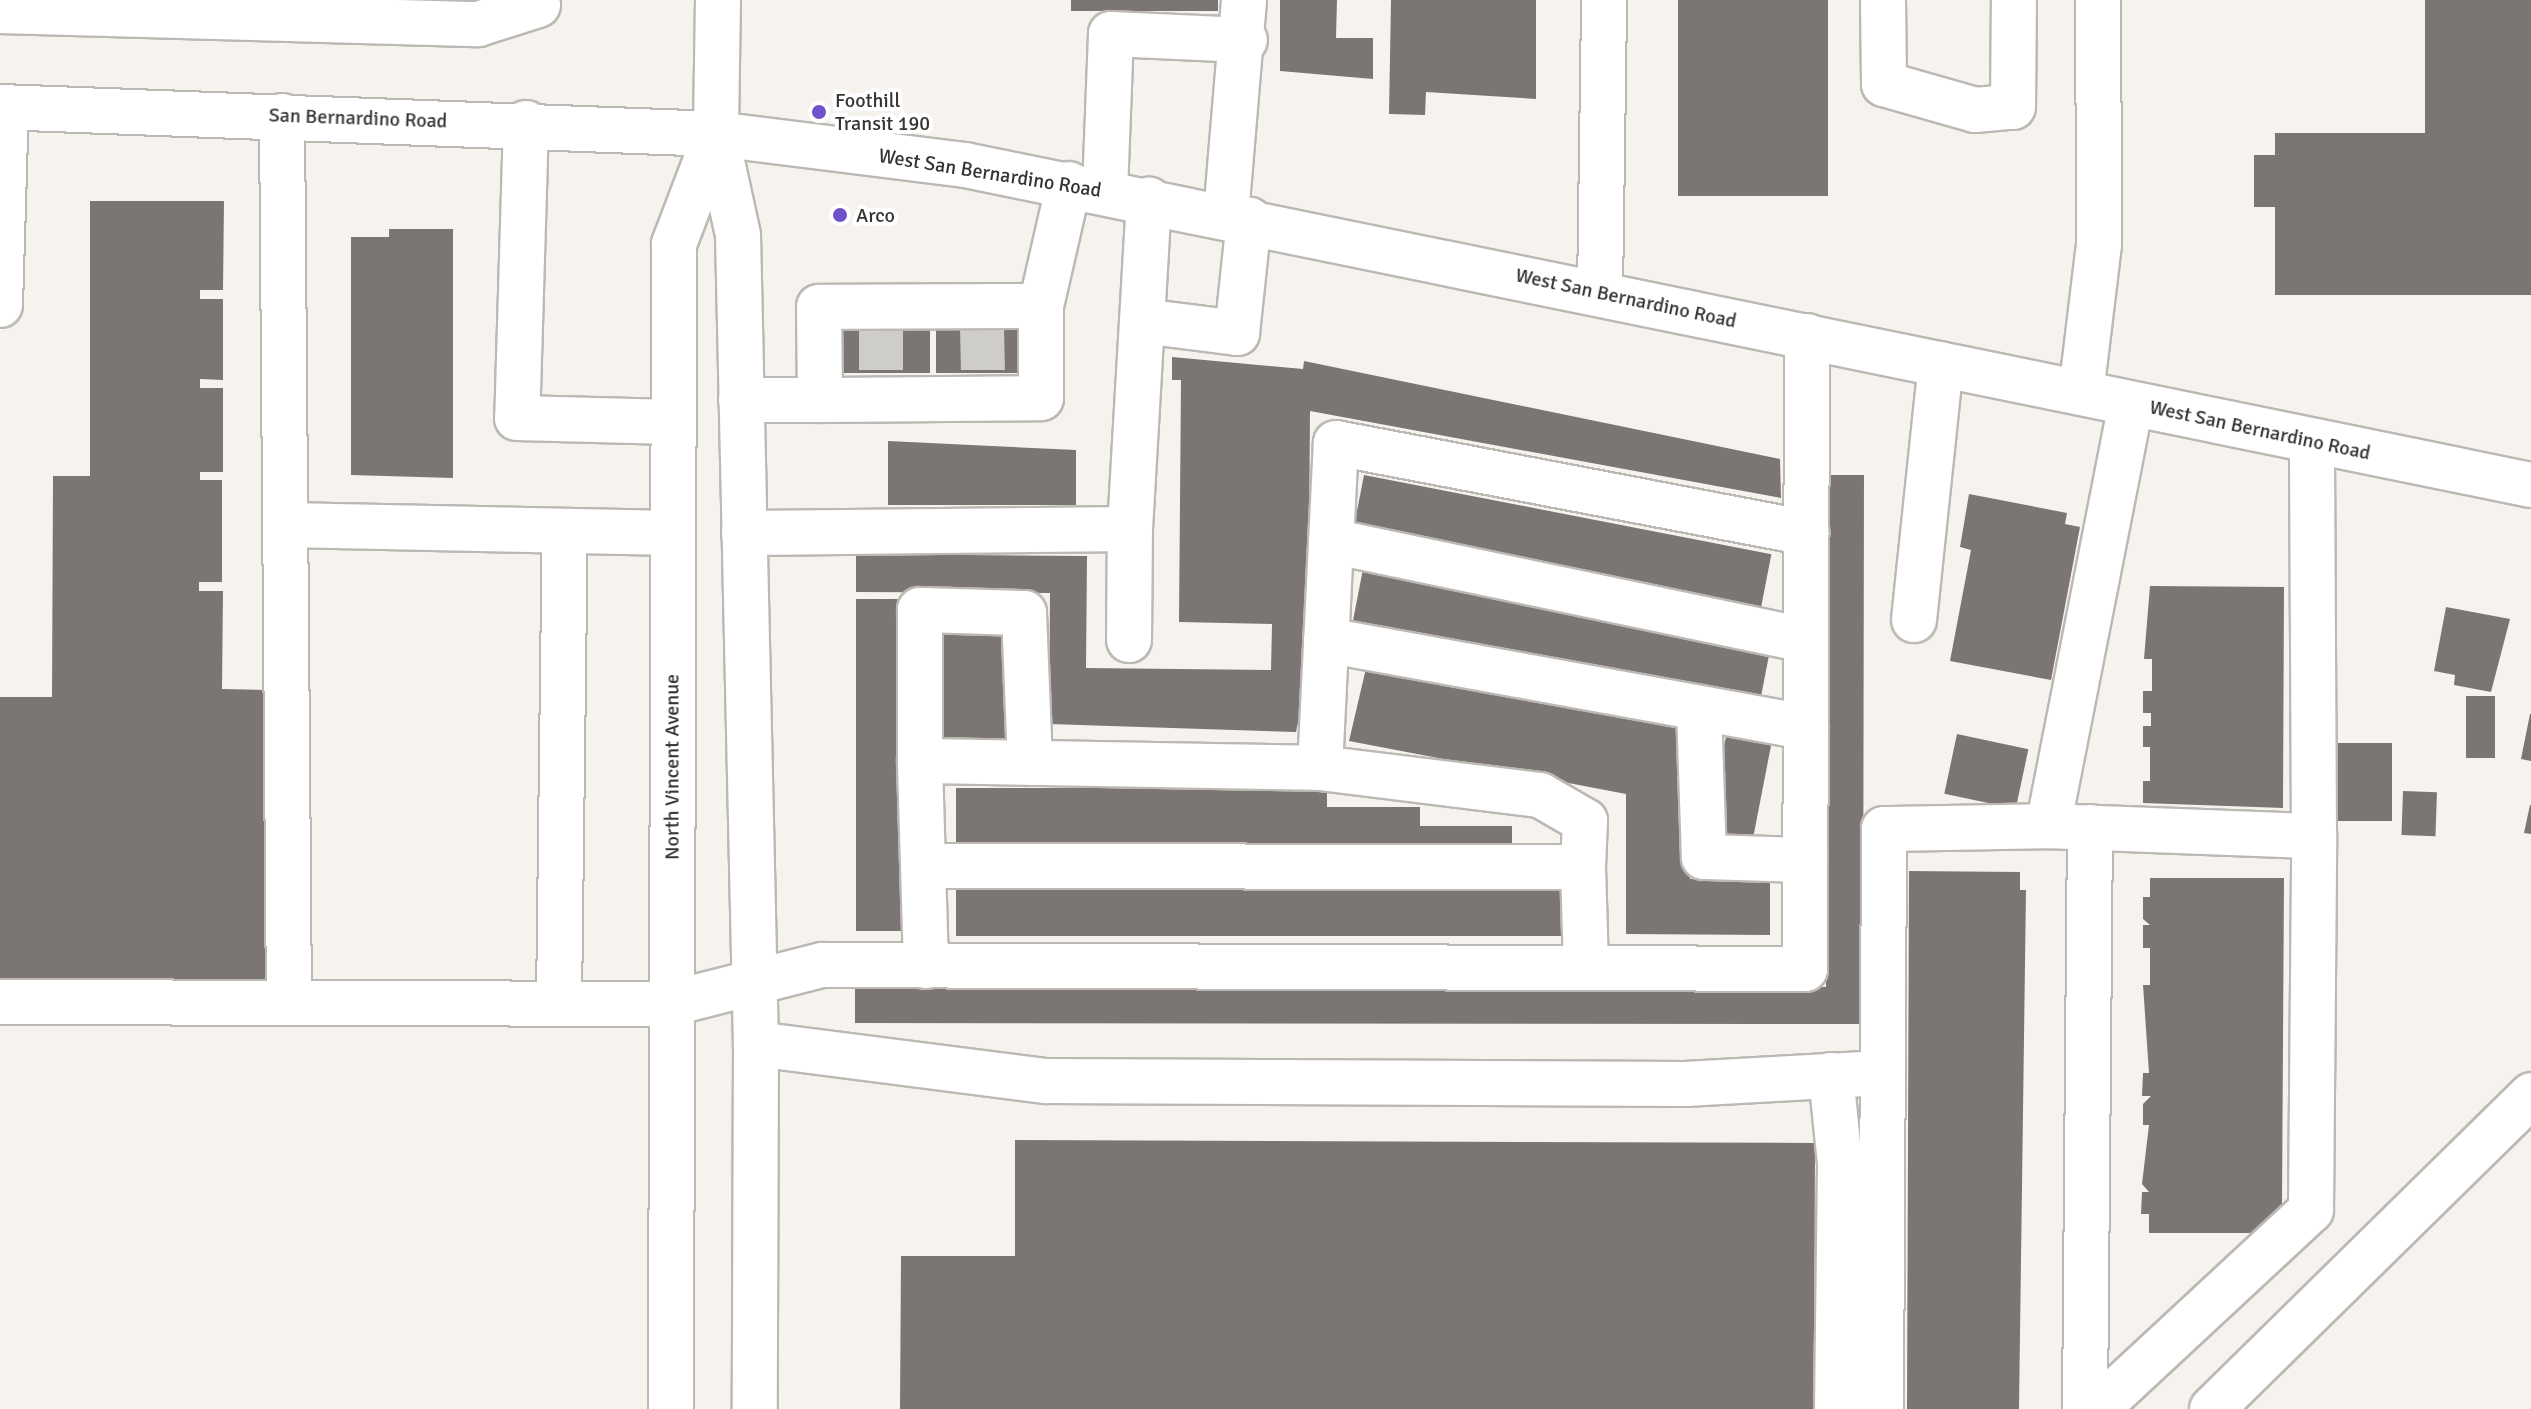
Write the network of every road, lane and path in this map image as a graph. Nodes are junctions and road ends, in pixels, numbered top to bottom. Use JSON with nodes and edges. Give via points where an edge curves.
{"nodes":[{"id":1,"x":718,"y":0,"type":"edge"},
{"id":2,"x":1604,"y":0,"type":"edge"},
{"id":3,"x":1883,"y":0,"type":"edge"},
{"id":4,"x":2014,"y":0,"type":"edge"},
{"id":5,"x":2098,"y":0,"type":"edge"},
{"id":6,"x":538,"y":5,"type":"dead end"},
{"id":7,"x":0,"y":11,"type":"edge"},
{"id":8,"x":1244,"y":20,"type":"edge"},
{"id":9,"x":3,"y":107,"type":"edge"},
{"id":10,"x":282,"y":116,"type":"junction"},
{"id":11,"x":526,"y":123,"type":"junction"},
{"id":12,"x":716,"y":134,"type":"junction"},
{"id":13,"x":1087,"y":188,"type":"junction"},
{"id":14,"x":1149,"y":200,"type":"junction"},
{"id":15,"x":1238,"y":218,"type":"junction"},
{"id":16,"x":1600,"y":293,"type":"junction"},
{"id":17,"x":0,"y":305,"type":"edge"},
{"id":18,"x":1041,"y":306,"type":"junction"},
{"id":19,"x":1142,"y":321,"type":"junction"},
{"id":20,"x":1807,"y":336,"type":"junction"},
{"id":21,"x":1941,"y":364,"type":"junction"},
{"id":22,"x":2081,"y":393,"type":"junction"},
{"id":23,"x":741,"y":400,"type":"junction"},
{"id":24,"x":820,"y":400,"type":"junction"},
{"id":25,"x":2131,"y":404,"type":"junction"},
{"id":26,"x":673,"y":422,"type":"junction"},
{"id":27,"x":2312,"y":441,"type":"junction"},
{"id":28,"x":2531,"y":485,"type":"edge"},
{"id":29,"x":287,"y":525,"type":"junction"},
{"id":30,"x":1130,"y":529,"type":"junction"},
{"id":31,"x":565,"y":531,"type":"junction"},
{"id":32,"x":673,"y":533,"type":"junction"},
{"id":33,"x":744,"y":533,"type":"junction"},
{"id":34,"x":1806,"y":533,"type":"junction"},
{"id":35,"x":1331,"y":541,"type":"junction"},
{"id":36,"x":1914,"y":620,"type":"dead end"},
{"id":37,"x":1129,"y":640,"type":"dead end"},
{"id":38,"x":1326,"y":640,"type":"junction"},
{"id":39,"x":1806,"y":640,"type":"junction"},
{"id":40,"x":1699,"y":708,"type":"junction"},
{"id":41,"x":1806,"y":727,"type":"junction"},
{"id":42,"x":920,"y":761,"type":"junction"},
{"id":43,"x":1030,"y":763,"type":"junction"},
{"id":44,"x":1320,"y":768,"type":"junction"},
{"id":45,"x":2069,"y":827,"type":"junction"},
{"id":46,"x":2314,"y":836,"type":"junction"},
{"id":47,"x":1805,"y":860,"type":"junction"},
{"id":48,"x":923,"y":866,"type":"junction"},
{"id":49,"x":1583,"y":867,"type":"junction"},
{"id":50,"x":926,"y":966,"type":"junction"},
{"id":51,"x":1586,"y":968,"type":"junction"},
{"id":52,"x":754,"y":986,"type":"junction"},
{"id":53,"x":289,"y":1001,"type":"junction"},
{"id":54,"x":0,"y":1002,"type":"edge"},
{"id":55,"x":559,"y":1003,"type":"junction"},
{"id":56,"x":669,"y":1004,"type":"junction"},
{"id":57,"x":756,"y":1044,"type":"junction"},
{"id":58,"x":1882,"y":1073,"type":"junction"},
{"id":59,"x":1831,"y":1075,"type":"junction"},
{"id":60,"x":2531,"y":1095,"type":"edge"},
{"id":61,"x":671,"y":1409,"type":"edge"},
{"id":62,"x":755,"y":1409,"type":"edge"},
{"id":63,"x":1837,"y":1409,"type":"edge"},
{"id":64,"x":1881,"y":1409,"type":"edge"},
{"id":65,"x":2085,"y":1409,"type":"edge"},
{"id":66,"x":2097,"y":1409,"type":"edge"},
{"id":67,"x":2212,"y":1409,"type":"edge"}],
"edges":[{"from":1,"to":12,"type":"street","name":"North Vincent Avenue"},
{"from":2,"to":16,"type":"street"},
{"from":3,"to":4,"type":"street","via":[[1884,84],[1975,110],[2013,107]]},
{"from":5,"to":22,"type":"street","via":[[2099,244]]},
{"from":6,"to":7,"type":"street","via":[[478,24]]},
{"from":8,"to":13,"type":"street","via":[[1111,34]]},
{"from":8,"to":15,"type":"street"},
{"from":9,"to":10,"type":"street","name":"San Bernardino Road"},
{"from":9,"to":17,"type":"street"},
{"from":10,"to":11,"type":"street","name":"San Bernardino Road"},
{"from":10,"to":29,"type":"street"},
{"from":11,"to":12,"type":"street","name":"San Bernardino Road"},
{"from":11,"to":26,"type":"street","via":[[517,418]]},
{"from":12,"to":13,"type":"street","name":"West San Bernardino Road"},
{"from":12,"to":23,"type":"street","name":"North Vincent Avenue","via":[[738,235]]},
{"from":12,"to":26,"type":"street","name":"North Vincent Avenue","via":[[674,244]]},
{"from":13,"to":14,"type":"street","name":"West San Bernardino Road"},
{"from":13,"to":18,"type":"street"},
{"from":14,"to":15,"type":"street","name":"West San Bernardino Road"},
{"from":14,"to":19,"type":"street"},
{"from":15,"to":16,"type":"street","name":"West San Bernardino Road"},
{"from":15,"to":19,"type":"street","via":[[1237,333]]},
{"from":16,"to":20,"type":"street","name":"West San Bernardino Road"},
{"from":18,"to":24,"type":"street","via":[[1041,398],[983,386],[881,386]]},
{"from":18,"to":24,"type":"street","via":[[982,316],[880,316],[819,307]]},
{"from":19,"to":30,"type":"street"},
{"from":20,"to":21,"type":"street","name":"West San Bernardino Road"},
{"from":20,"to":34,"type":"street"},
{"from":21,"to":22,"type":"street","name":"West San Bernardino Road"},
{"from":21,"to":36,"type":"street"},
{"from":22,"to":25,"type":"street","name":"West San Bernardino Road"},
{"from":23,"to":24,"type":"street"},
{"from":23,"to":33,"type":"street","name":"North Vincent Avenue"},
{"from":25,"to":27,"type":"street","name":"West San Bernardino Road"},
{"from":25,"to":45,"type":"street"},
{"from":26,"to":32,"type":"street","name":"North Vincent Avenue"},
{"from":27,"to":28,"type":"street","name":"West San Bernardino Road"},
{"from":27,"to":46,"type":"street"},
{"from":29,"to":31,"type":"street"},
{"from":29,"to":53,"type":"street"},
{"from":30,"to":33,"type":"street"},
{"from":30,"to":37,"type":"street"},
{"from":31,"to":32,"type":"street"},
{"from":31,"to":55,"type":"street"},
{"from":32,"to":56,"type":"street","name":"North Vincent Avenue"},
{"from":33,"to":52,"type":"street","name":"North Vincent Avenue"},
{"from":34,"to":35,"type":"street","via":[[1336,443]]},
{"from":34,"to":39,"type":"street"},
{"from":35,"to":38,"type":"street"},
{"from":35,"to":39,"type":"street"},
{"from":38,"to":40,"type":"street"},
{"from":38,"to":44,"type":"street"},
{"from":39,"to":41,"type":"street"},
{"from":40,"to":41,"type":"street"},
{"from":40,"to":47,"type":"street","via":[[1704,857]]},
{"from":41,"to":47,"type":"street"},
{"from":42,"to":43,"type":"street"},
{"from":42,"to":43,"type":"street","via":[[920,610],[1024,613]]},
{"from":42,"to":48,"type":"street"},
{"from":43,"to":44,"type":"street"},
{"from":44,"to":49,"type":"street","via":[[1540,795],[1585,821]]},
{"from":45,"to":46,"type":"street"},
{"from":45,"to":58,"type":"street","via":[[1884,829]]},
{"from":45,"to":65,"type":"street"},
{"from":46,"to":66,"type":"street","via":[[2311,1210]]},
{"from":47,"to":51,"type":"street","via":[[1805,969]]},
{"from":48,"to":49,"type":"street"},
{"from":48,"to":50,"type":"street"},
{"from":49,"to":51,"type":"street"},
{"from":50,"to":51,"type":"street"},
{"from":50,"to":52,"type":"street","via":[[822,965]]},
{"from":52,"to":56,"type":"street"},
{"from":52,"to":57,"type":"street","name":"North Vincent Avenue"},
{"from":53,"to":54,"type":"street"},
{"from":53,"to":55,"type":"street"},
{"from":55,"to":56,"type":"street"},
{"from":56,"to":61,"type":"street","name":"North Vincent Avenue"},
{"from":57,"to":59,"type":"street","via":[[1046,1081],[1685,1084]]},
{"from":57,"to":62,"type":"street","name":"North Vincent Avenue"},
{"from":58,"to":59,"type":"street"},
{"from":58,"to":64,"type":"street"},
{"from":59,"to":63,"type":"street","via":[[1840,1164]]},
{"from":60,"to":67,"type":"street"}]}
